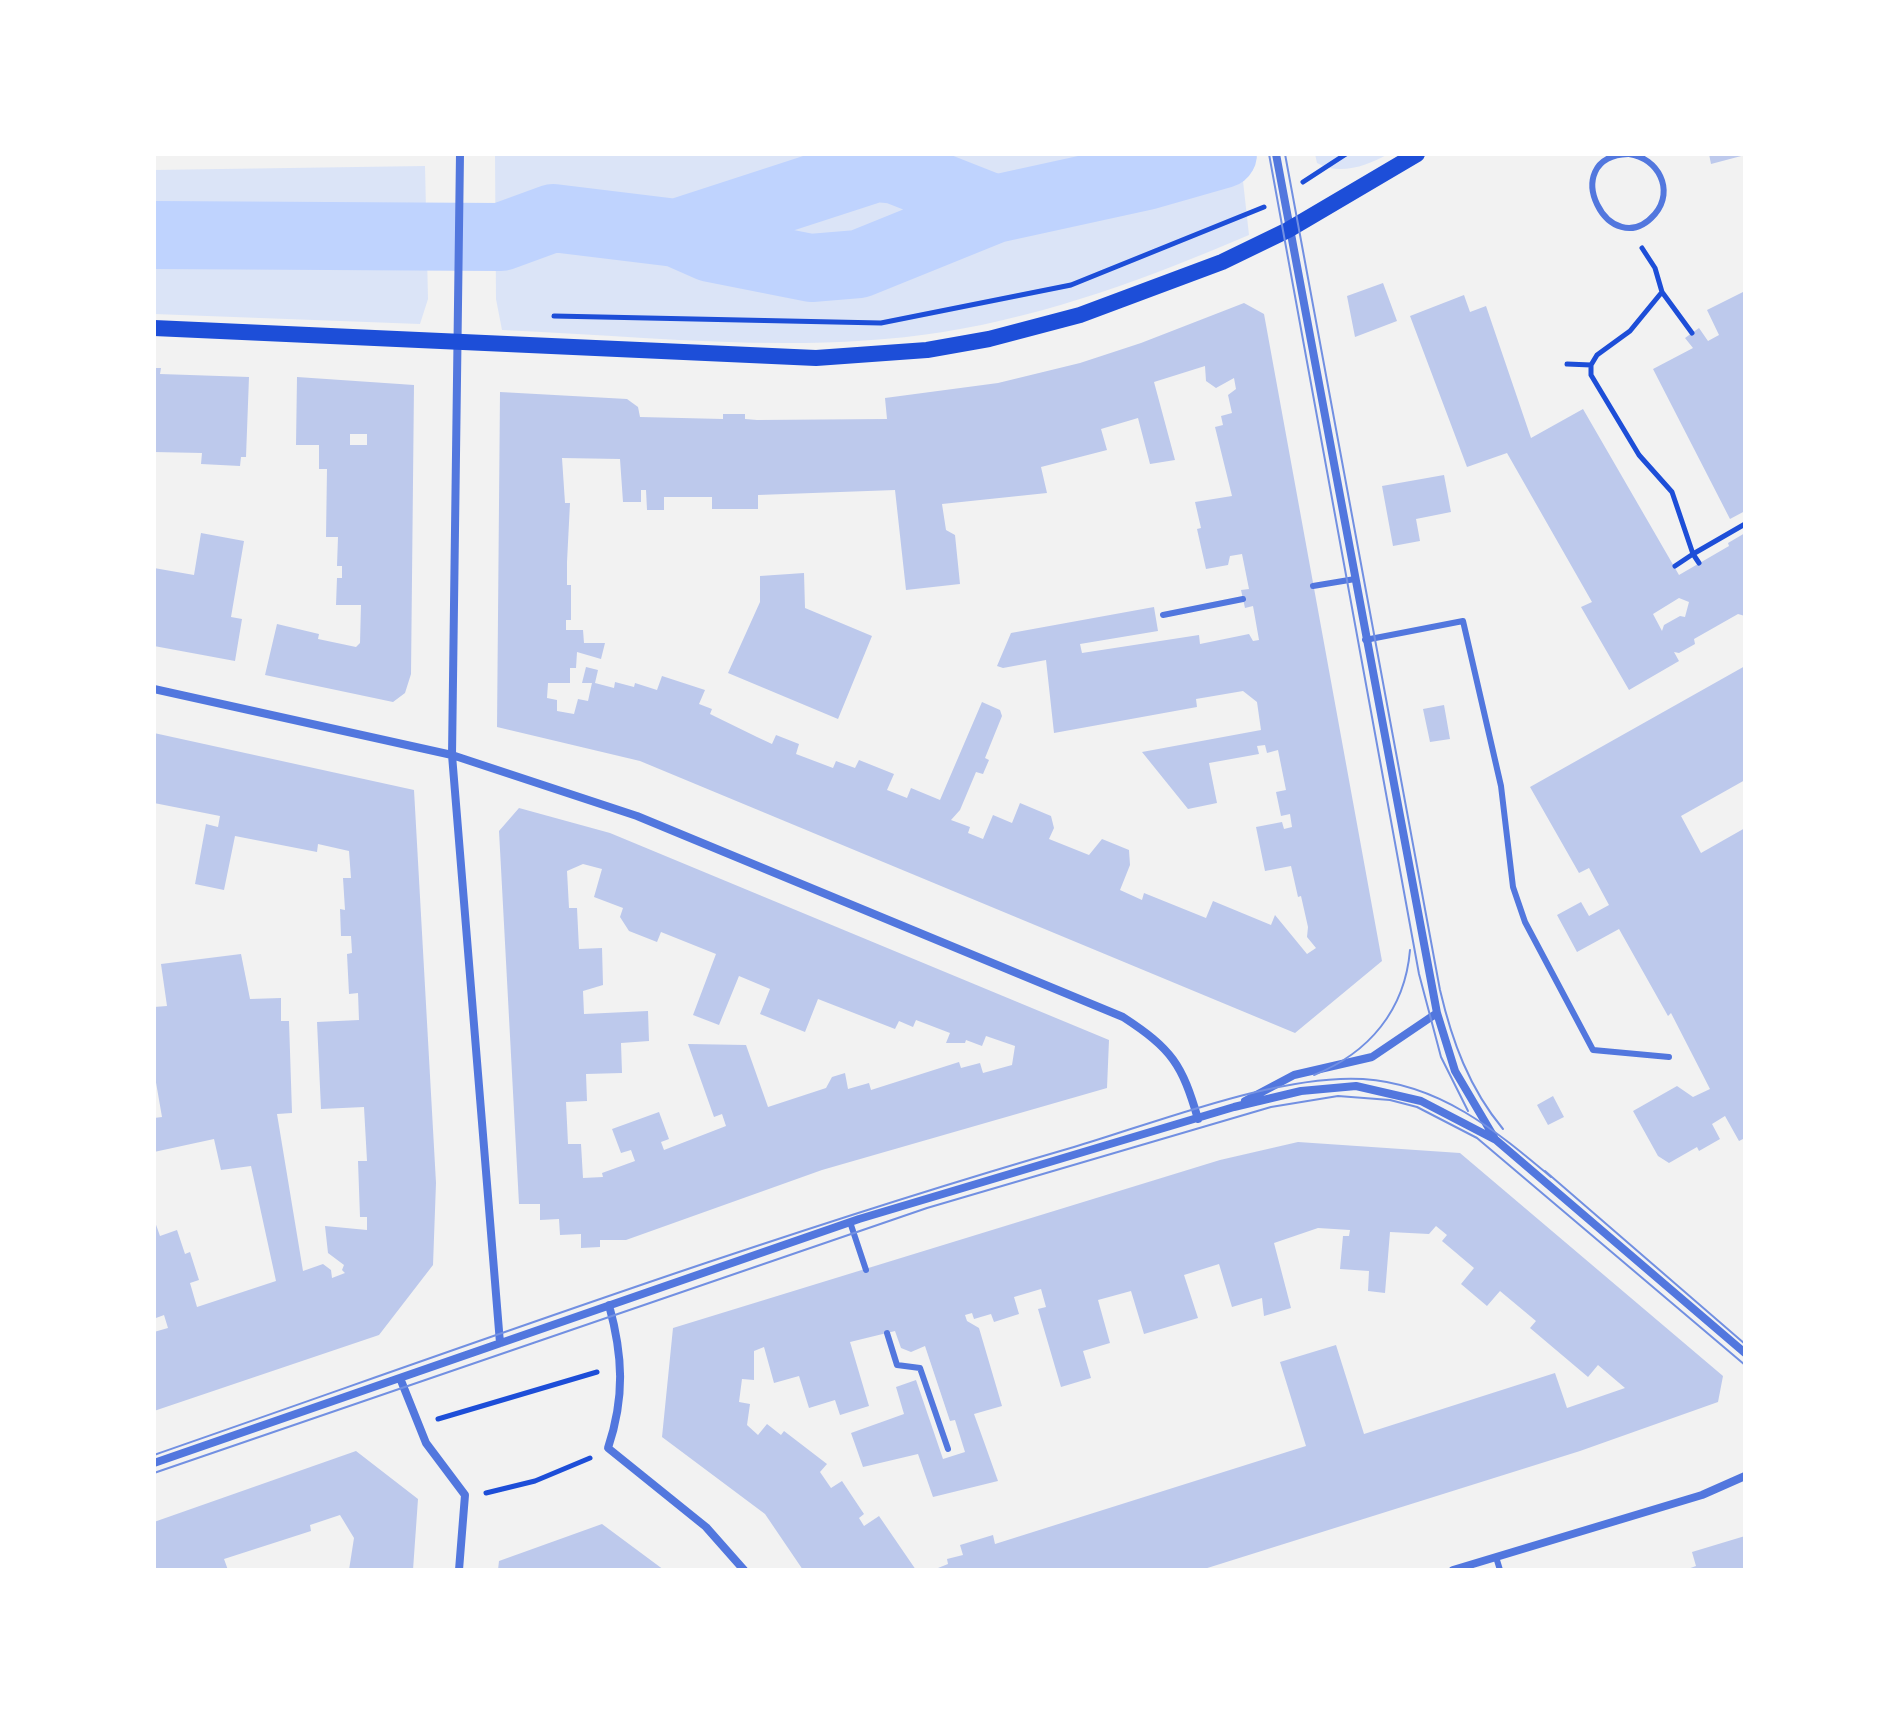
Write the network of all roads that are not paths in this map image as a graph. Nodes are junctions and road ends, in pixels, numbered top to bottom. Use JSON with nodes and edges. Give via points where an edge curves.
{"nodes":[{"id":1,"x":460,"y":154,"type":"edge"},
{"id":2,"x":1276,"y":154,"type":"edge"},
{"id":3,"x":1417,"y":154,"type":"edge"},
{"id":4,"x":1629,"y":154,"type":"edge"},
{"id":5,"x":1615,"y":155,"type":"edge"},
{"id":6,"x":1288,"y":230,"type":"junction"},
{"id":7,"x":154,"y":328,"type":"edge"},
{"id":8,"x":458,"y":342,"type":"junction"},
{"id":9,"x":1355,"y":579,"type":"junction"},
{"id":10,"x":1313,"y":586,"type":"dead end"},
{"id":11,"x":1243,"y":599,"type":"dead end"},
{"id":12,"x":1163,"y":615,"type":"dead end"},
{"id":13,"x":1365,"y":640,"type":"junction"},
{"id":14,"x":154,"y":689,"type":"edge"},
{"id":15,"x":452,"y":755,"type":"junction"},
{"id":16,"x":1437,"y":1013,"type":"junction"},
{"id":17,"x":1669,"y":1057,"type":"dead end"},
{"id":18,"x":1234,"y":1107,"type":"junction"},
{"id":19,"x":1198,"y":1119,"type":"junction"},
{"id":20,"x":1496,"y":1140,"type":"junction"},
{"id":21,"x":850,"y":1222,"type":"junction"},
{"id":22,"x":866,"y":1270,"type":"dead end"},
{"id":23,"x":609,"y":1305,"type":"junction"},
{"id":24,"x":887,"y":1333,"type":"dead end"},
{"id":25,"x":500,"y":1343,"type":"junction"},
{"id":26,"x":1745,"y":1353,"type":"edge"},
{"id":27,"x":400,"y":1378,"type":"junction"},
{"id":28,"x":948,"y":1449,"type":"dead end"},
{"id":29,"x":154,"y":1463,"type":"edge"},
{"id":30,"x":1745,"y":1476,"type":"edge"},
{"id":31,"x":1496,"y":1557,"type":"junction"},
{"id":32,"x":459,"y":1570,"type":"edge"},
{"id":33,"x":744,"y":1570,"type":"edge"},
{"id":34,"x":1453,"y":1570,"type":"edge"},
{"id":35,"x":1500,"y":1570,"type":"edge"}],
"edges":[{"from":1,"to":8,"type":"street"},
{"from":2,"to":6,"type":"street"},
{"from":3,"to":6,"type":"main road"},
{"from":4,"to":5,"type":"lane"},
{"from":4,"to":5,"type":"lane","via":[[1644,157],[1662,178],[1664,193],[1653,216],[1639,225],[1608,220],[1592,198],[1598,170]]},
{"from":6,"to":8,"type":"main road","via":[[1222,262],[1093,311],[927,350],[816,358]]},
{"from":6,"to":9,"type":"street"},
{"from":7,"to":8,"type":"main road"},
{"from":8,"to":15,"type":"street"},
{"from":9,"to":10,"type":"lane"},
{"from":9,"to":13,"type":"street"},
{"from":11,"to":12,"type":"lane"},
{"from":13,"to":16,"type":"street"},
{"from":13,"to":17,"type":"lane","via":[[1463,621],[1501,786],[1513,887],[1525,922],[1593,1050]]},
{"from":14,"to":15,"type":"street"},
{"from":15,"to":19,"type":"street","via":[[637,816],[1123,1017],[1158,1039],[1185,1073]]},
{"from":15,"to":25,"type":"street"},
{"from":16,"to":18,"type":"street","via":[[1372,1057],[1294,1075]]},
{"from":16,"to":20,"type":"street","via":[[1455,1071]]},
{"from":18,"to":19,"type":"street"},
{"from":18,"to":20,"type":"street","via":[[1301,1091],[1356,1086],[1421,1101]]},
{"from":19,"to":21,"type":"street"},
{"from":20,"to":26,"type":"street"},
{"from":21,"to":22,"type":"lane"},
{"from":21,"to":23,"type":"street"},
{"from":23,"to":25,"type":"street"},
{"from":23,"to":33,"type":"street","via":[[622,1367],[618,1417],[608,1448],[706,1527]]},
{"from":24,"to":28,"type":"lane","via":[[897,1365],[920,1368]]},
{"from":25,"to":27,"type":"street"},
{"from":27,"to":29,"type":"street"},
{"from":27,"to":32,"type":"street","via":[[446,1474],[465,1495]]},
{"from":30,"to":31,"type":"street","via":[[1702,1495]]},
{"from":31,"to":34,"type":"street"},
{"from":31,"to":35,"type":"lane"}]}
